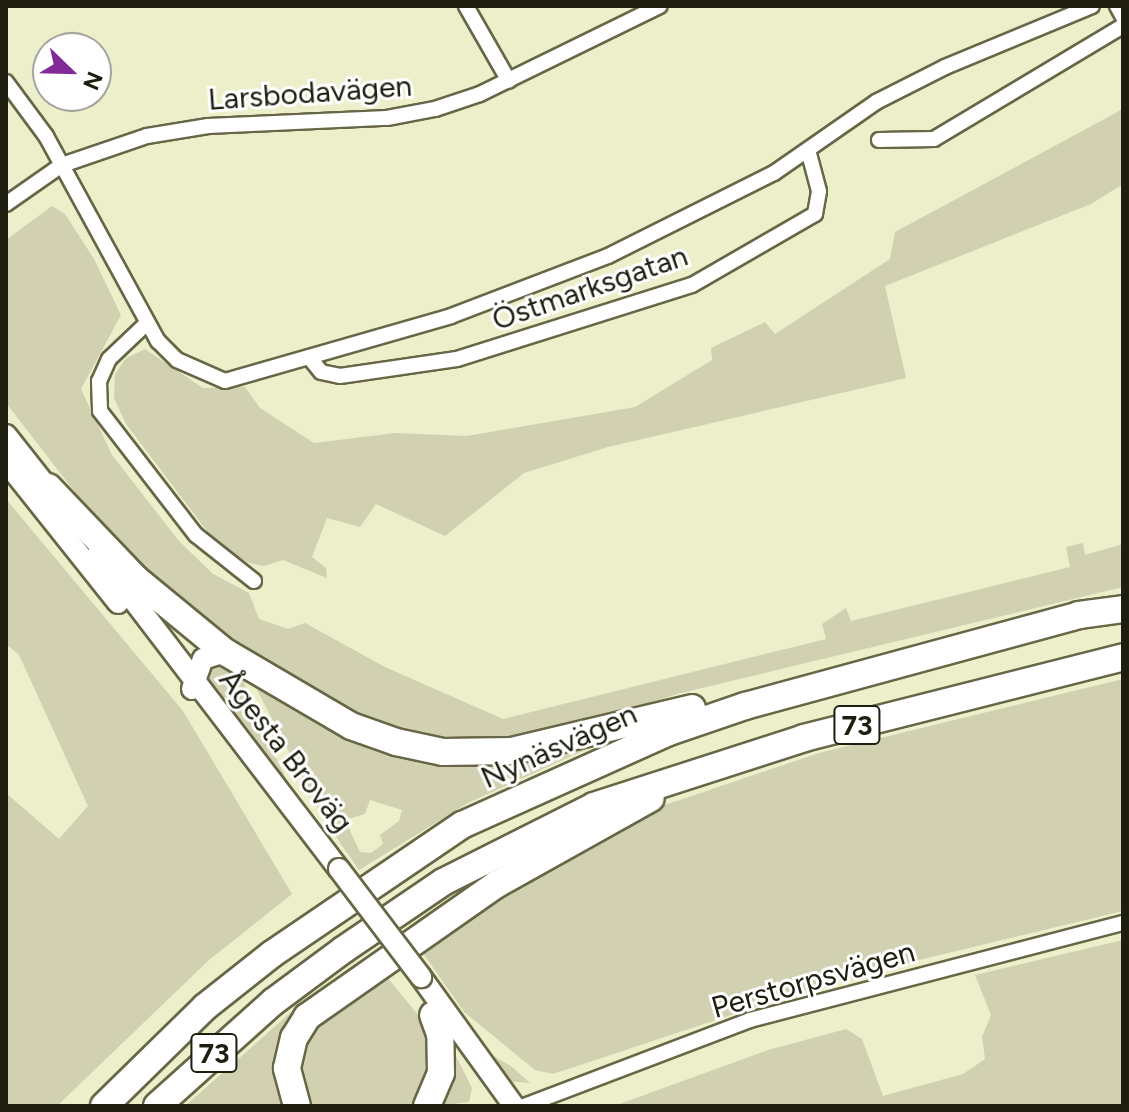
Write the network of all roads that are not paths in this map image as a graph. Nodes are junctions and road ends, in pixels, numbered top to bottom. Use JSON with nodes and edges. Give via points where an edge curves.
{"nodes":[{"id":1,"x":466,"y":6,"type":"edge"},
{"id":2,"x":660,"y":6,"type":"edge"},
{"id":3,"x":1092,"y":6,"type":"edge"},
{"id":4,"x":1117,"y":6,"type":"edge"},
{"id":5,"x":1123,"y":17,"type":"edge"},
{"id":6,"x":1123,"y":26,"type":"edge"},
{"id":7,"x":509,"y":81,"type":"junction"},
{"id":8,"x":6,"y":82,"type":"edge"},
{"id":9,"x":879,"y":140,"type":"dead end"},
{"id":10,"x":808,"y":150,"type":"junction"},
{"id":11,"x":62,"y":165,"type":"junction"},
{"id":12,"x":6,"y":204,"type":"edge"},
{"id":13,"x":147,"y":323,"type":"junction"},
{"id":14,"x":309,"y":357,"type":"junction"},
{"id":15,"x":6,"y":435,"type":"edge"},
{"id":16,"x":6,"y":462,"type":"edge"},
{"id":17,"x":48,"y":487,"type":"junction"},
{"id":18,"x":254,"y":581,"type":"dead end"},
{"id":19,"x":1123,"y":609,"type":"edge"},
{"id":20,"x":930,"y":654,"type":"junction"},
{"id":21,"x":229,"y":655,"type":"junction"},
{"id":22,"x":1123,"y":657,"type":"edge"},
{"id":23,"x":192,"y":687,"type":"junction"},
{"id":24,"x":692,"y":771,"type":"junction"},
{"id":25,"x":1123,"y":923,"type":"edge"},
{"id":26,"x":416,"y":981,"type":"junction"},
{"id":27,"x":433,"y":1015,"type":"junction"},
{"id":28,"x":104,"y":1106,"type":"edge"},
{"id":29,"x":157,"y":1106,"type":"edge"},
{"id":30,"x":297,"y":1106,"type":"edge"},
{"id":31,"x":427,"y":1106,"type":"edge"},
{"id":32,"x":499,"y":1106,"type":"edge"},
{"id":33,"x":514,"y":1106,"type":"edge"},
{"id":34,"x":524,"y":1106,"type":"edge"}],
"edges":[{"from":1,"to":7,"type":"street"},
{"from":2,"to":7,"type":"street","name":"Larsbodavägen"},
{"from":3,"to":10,"type":"street","name":"Östmarksgatan","via":[[945,67],[876,102]]},
{"from":4,"to":5,"type":"street"},
{"from":6,"to":9,"type":"street","via":[[934,139]]},
{"from":7,"to":11,"type":"street","name":"Larsbodavägen","via":[[435,109],[387,118],[208,126],[147,136]]},
{"from":8,"to":11,"type":"street","name":"Östmarksgatan"},
{"from":10,"to":14,"type":"street","name":"Östmarksgatan","via":[[679,223],[524,292]]},
{"from":10,"to":14,"type":"street","name":"Östmarksgatan","via":[[819,191],[815,214],[692,285],[457,359],[340,376],[321,372]]},
{"from":11,"to":12,"type":"street","name":"Larsbodavägen"},
{"from":11,"to":13,"type":"street","name":"Östmarksgatan"},
{"from":13,"to":14,"type":"street","name":"Östmarksgatan","via":[[177,360],[225,381]]},
{"from":13,"to":18,"type":"street","via":[[109,359],[99,381],[100,411],[196,535]]},
{"from":15,"to":17,"type":"main road","name":"Ågesta Broväg"},
{"from":16,"to":23,"type":"main road","name":"Ågesta Broväg"},
{"from":17,"to":21,"type":"highway","via":[[136,579]]},
{"from":17,"to":23,"type":"main road","name":"Ågesta Broväg"},
{"from":19,"to":20,"type":"highway","name":"Nynäsvägen","number":"73","via":[[1079,615]]},
{"from":20,"to":21,"type":"highway","via":[[872,662],[549,744],[478,752],[443,752],[351,726]]},
{"from":20,"to":28,"type":"highway","name":"Nynäsvägen","number":"73","via":[[669,732],[462,825],[272,954],[205,1007]]},
{"from":21,"to":23,"type":"main road","via":[[203,659]]},
{"from":22,"to":24,"type":"highway","number":"73"},
{"from":23,"to":26,"type":"main road","name":"Ågesta Broväg"},
{"from":24,"to":29,"type":"highway","number":"73","via":[[594,806],[443,882],[273,1002]]},
{"from":24,"to":30,"type":"highway","via":[[497,884],[307,1017],[294,1038],[287,1068]]},
{"from":25,"to":34,"type":"street","name":"Perstorpsvägen","via":[[750,1020]]},
{"from":26,"to":27,"type":"main road","name":"Ågesta Broväg"},
{"from":26,"to":33,"type":"main road","name":"Ågesta Broväg"},
{"from":27,"to":31,"type":"highway","via":[[442,1063]]},
{"from":27,"to":32,"type":"main road","name":"Ågesta Broväg"}]}
